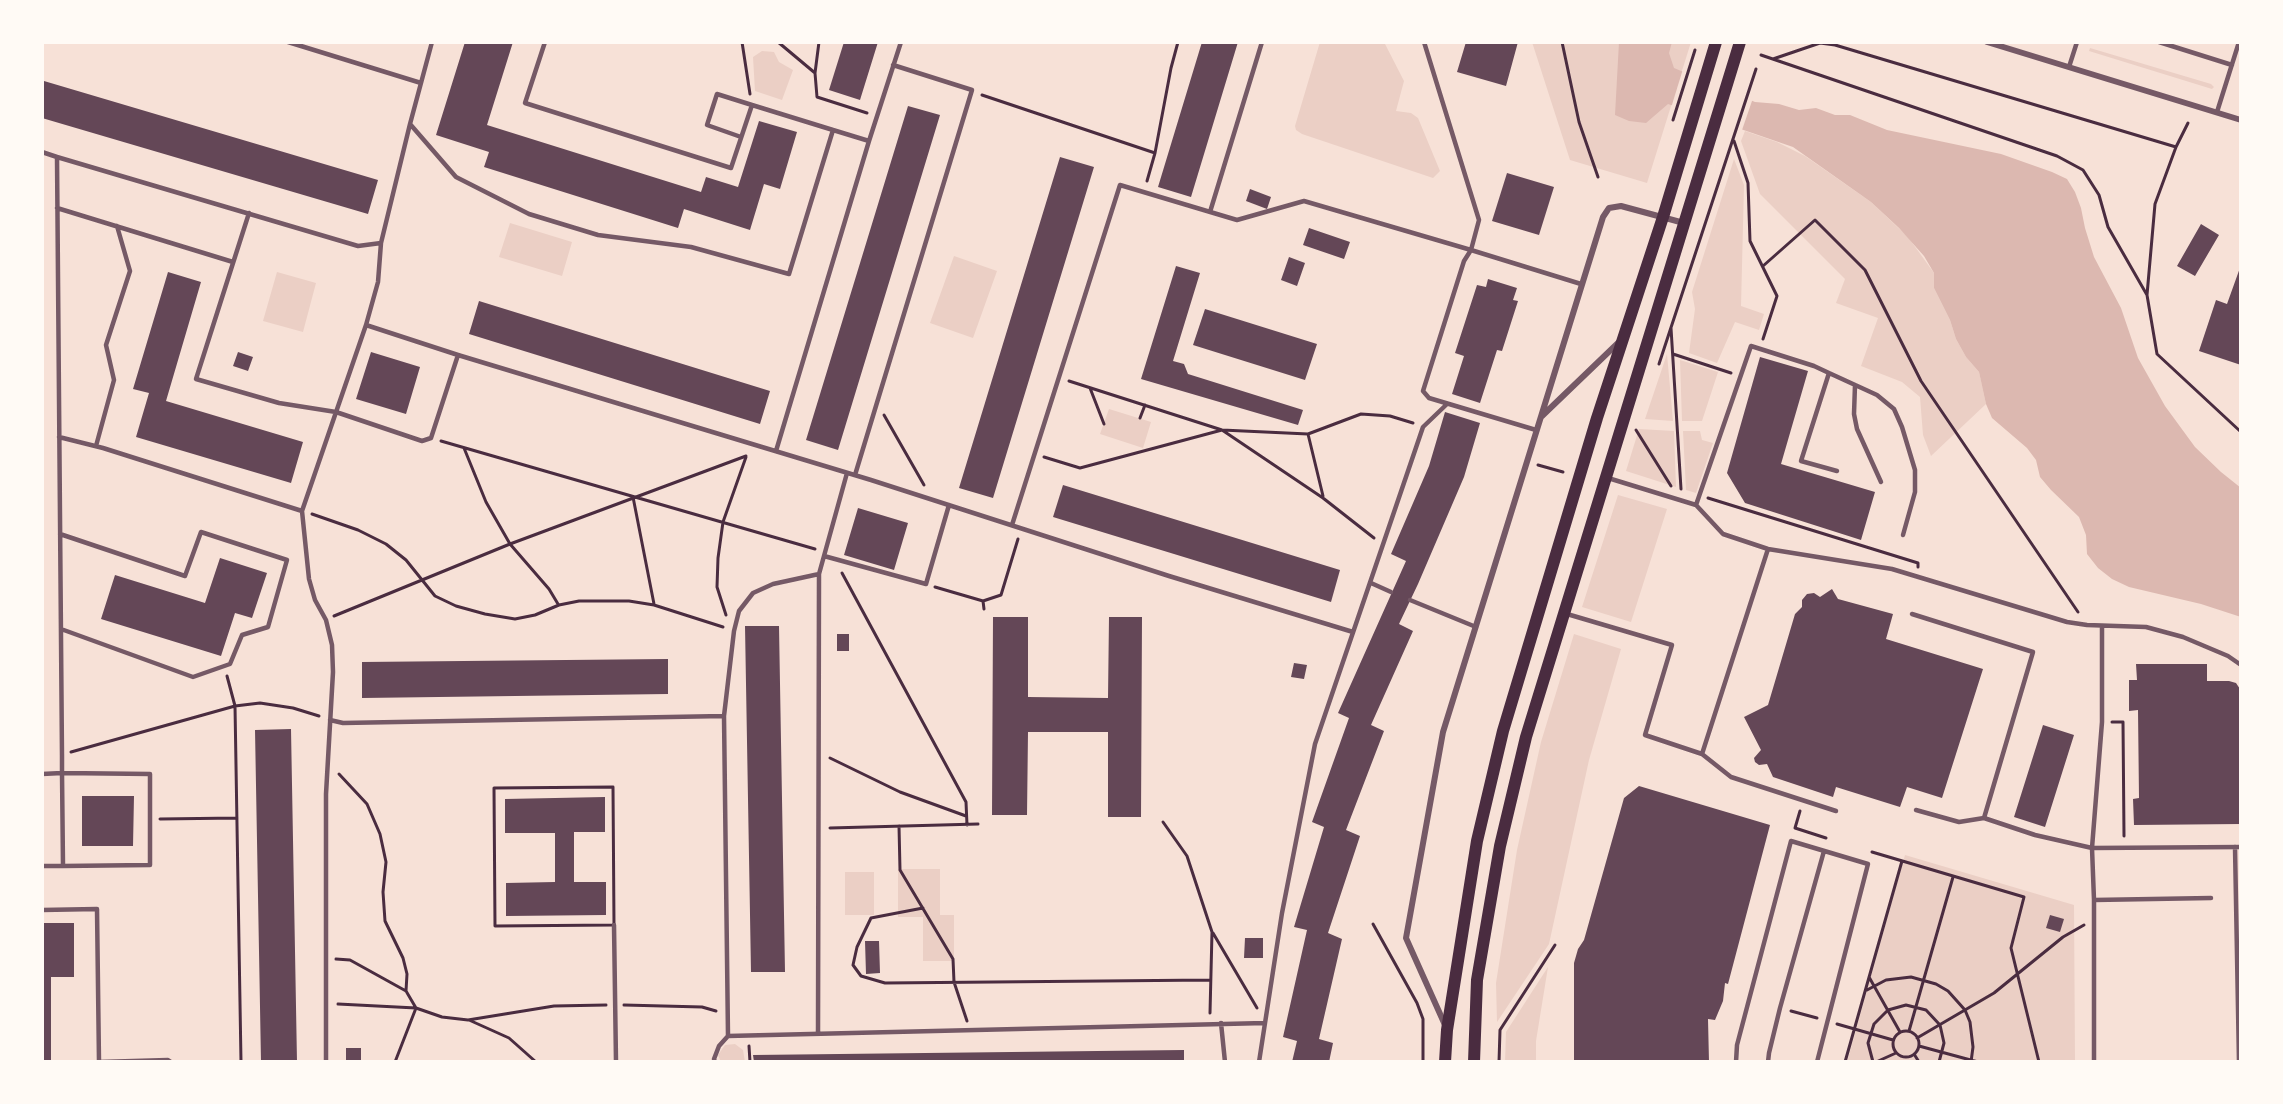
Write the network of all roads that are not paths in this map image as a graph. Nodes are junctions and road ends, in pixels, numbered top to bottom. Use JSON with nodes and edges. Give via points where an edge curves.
{"nodes":[{"id":1,"x":288,"y":42,"type":"edge"},
{"id":2,"x":432,"y":42,"type":"edge"},
{"id":3,"x":545,"y":42,"type":"edge"},
{"id":4,"x":901,"y":42,"type":"edge"},
{"id":5,"x":1262,"y":42,"type":"edge"},
{"id":6,"x":1424,"y":42,"type":"edge"},
{"id":7,"x":1716,"y":42,"type":"edge"},
{"id":8,"x":1987,"y":42,"type":"edge"},
{"id":9,"x":2078,"y":42,"type":"edge"},
{"id":10,"x":2159,"y":42,"type":"edge"},
{"id":11,"x":2239,"y":42,"type":"edge"},
{"id":12,"x":1740,"y":43,"type":"edge"},
{"id":13,"x":893,"y":65,"type":"junction"},
{"id":14,"x":2232,"y":65,"type":"junction"},
{"id":15,"x":2070,"y":67,"type":"junction"},
{"id":16,"x":421,"y":83,"type":"junction"},
{"id":17,"x":752,"y":105,"type":"junction"},
{"id":18,"x":2217,"y":112,"type":"junction"},
{"id":19,"x":2241,"y":120,"type":"edge"},
{"id":20,"x":410,"y":124,"type":"junction"},
{"id":21,"x":833,"y":130,"type":"junction"},
{"id":22,"x":741,"y":136,"type":"junction"},
{"id":23,"x":869,"y":141,"type":"junction"},
{"id":24,"x":42,"y":152,"type":"edge"},
{"id":25,"x":57,"y":157,"type":"junction"},
{"id":26,"x":57,"y":208,"type":"junction"},
{"id":27,"x":1210,"y":212,"type":"junction"},
{"id":28,"x":249,"y":213,"type":"junction"},
{"id":29,"x":1663,"y":217,"type":"junction"},
{"id":30,"x":1684,"y":223,"type":"junction"},
{"id":31,"x":117,"y":226,"type":"junction"},
{"id":32,"x":381,"y":243,"type":"junction"},
{"id":33,"x":1471,"y":249,"type":"junction"},
{"id":34,"x":233,"y":262,"type":"junction"},
{"id":35,"x":1581,"y":284,"type":"junction"},
{"id":36,"x":366,"y":325,"type":"junction"},
{"id":37,"x":1622,"y":339,"type":"junction"},
{"id":38,"x":458,"y":355,"type":"junction"},
{"id":39,"x":1829,"y":373,"type":"junction"},
{"id":40,"x":1855,"y":385,"type":"junction"},
{"id":41,"x":1447,"y":404,"type":"junction"},
{"id":42,"x":336,"y":412,"type":"junction"},
{"id":43,"x":1540,"y":417,"type":"junction"},
{"id":44,"x":1536,"y":430,"type":"junction"},
{"id":45,"x":59,"y":437,"type":"junction"},
{"id":46,"x":96,"y":446,"type":"junction"},
{"id":47,"x":776,"y":451,"type":"junction"},
{"id":48,"x":1838,"y":471,"type":"dead end"},
{"id":49,"x":847,"y":473,"type":"junction"},
{"id":50,"x":855,"y":475,"type":"junction"},
{"id":51,"x":1606,"y":477,"type":"junction"},
{"id":52,"x":1881,"y":482,"type":"dead end"},
{"id":53,"x":949,"y":505,"type":"junction"},
{"id":54,"x":1696,"y":505,"type":"junction"},
{"id":55,"x":302,"y":511,"type":"junction"},
{"id":56,"x":1012,"y":525,"type":"junction"},
{"id":57,"x":60,"y":534,"type":"junction"},
{"id":58,"x":1904,"y":535,"type":"dead end"},
{"id":59,"x":1768,"y":549,"type":"junction"},
{"id":60,"x":824,"y":556,"type":"junction"},
{"id":61,"x":819,"y":574,"type":"junction"},
{"id":62,"x":1371,"y":583,"type":"junction"},
{"id":63,"x":1392,"y":592,"type":"dead end"},
{"id":64,"x":1410,"y":600,"type":"dead end"},
{"id":65,"x":1564,"y":613,"type":"junction"},
{"id":66,"x":1912,"y":614,"type":"dead end"},
{"id":67,"x":2102,"y":626,"type":"junction"},
{"id":68,"x":1476,"y":627,"type":"junction"},
{"id":69,"x":61,"y":629,"type":"junction"},
{"id":70,"x":1353,"y":632,"type":"junction"},
{"id":71,"x":2241,"y":665,"type":"edge"},
{"id":72,"x":724,"y":716,"type":"junction"},
{"id":73,"x":330,"y":720,"type":"junction"},
{"id":74,"x":1702,"y":754,"type":"junction"},
{"id":75,"x":62,"y":773,"type":"junction"},
{"id":76,"x":42,"y":774,"type":"edge"},
{"id":77,"x":1916,"y":810,"type":"dead end"},
{"id":78,"x":1836,"y":811,"type":"dead end"},
{"id":79,"x":1984,"y":818,"type":"junction"},
{"id":80,"x":2238,"y":847,"type":"edge"},
{"id":81,"x":2092,"y":848,"type":"junction"},
{"id":82,"x":1824,"y":851,"type":"junction"},
{"id":83,"x":42,"y":866,"type":"edge"},
{"id":84,"x":63,"y":866,"type":"junction"},
{"id":85,"x":2211,"y":898,"type":"dead end"},
{"id":86,"x":2094,"y":900,"type":"junction"},
{"id":87,"x":42,"y":910,"type":"edge"},
{"id":88,"x":614,"y":925,"type":"road end"},
{"id":89,"x":1221,"y":1023,"type":"junction"},
{"id":90,"x":1265,"y":1023,"type":"junction"},
{"id":91,"x":1447,"y":1030,"type":"junction"},
{"id":92,"x":818,"y":1034,"type":"junction"},
{"id":93,"x":728,"y":1036,"type":"junction"},
{"id":94,"x":171,"y":1062,"type":"edge"},
{"id":95,"x":326,"y":1062,"type":"edge"},
{"id":96,"x":616,"y":1062,"type":"edge"},
{"id":97,"x":715,"y":1062,"type":"edge"},
{"id":98,"x":1225,"y":1062,"type":"edge"},
{"id":99,"x":1259,"y":1062,"type":"edge"},
{"id":100,"x":1445,"y":1062,"type":"edge"},
{"id":101,"x":1474,"y":1062,"type":"edge"},
{"id":102,"x":1736,"y":1062,"type":"edge"},
{"id":103,"x":1768,"y":1062,"type":"edge"},
{"id":104,"x":1816,"y":1062,"type":"edge"},
{"id":105,"x":2094,"y":1062,"type":"edge"},
{"id":106,"x":2239,"y":1062,"type":"edge"}],
"edges":[{"from":1,"to":16,"type":"lane"},
{"from":2,"to":16,"type":"lane"},
{"from":3,"to":22,"type":"lane","via":[[525,103],[731,168]]},
{"from":4,"to":13,"type":"lane"},
{"from":5,"to":27,"type":"lane"},
{"from":6,"to":33,"type":"lane","via":[[1479,220]]},
{"from":7,"to":29,"type":"main road"},
{"from":8,"to":15,"type":"street"},
{"from":9,"to":15,"type":"lane"},
{"from":10,"to":14,"type":"lane"},
{"from":11,"to":14,"type":"lane"},
{"from":12,"to":30,"type":"main road"},
{"from":13,"to":23,"type":"lane"},
{"from":13,"to":50,"type":"lane","via":[[972,90]]},
{"from":14,"to":18,"type":"lane"},
{"from":15,"to":18,"type":"street"},
{"from":16,"to":20,"type":"lane"},
{"from":17,"to":21,"type":"lane"},
{"from":17,"to":22,"type":"lane"},
{"from":17,"to":22,"type":"lane","via":[[717,94],[706,125]]},
{"from":18,"to":19,"type":"street"},
{"from":20,"to":21,"type":"lane","via":[[456,177],[529,214],[598,235],[691,247],[789,274]]},
{"from":20,"to":32,"type":"lane"},
{"from":21,"to":23,"type":"lane"},
{"from":23,"to":47,"type":"lane"},
{"from":24,"to":25,"type":"lane"},
{"from":25,"to":26,"type":"lane"},
{"from":25,"to":28,"type":"lane"},
{"from":26,"to":31,"type":"lane"},
{"from":26,"to":45,"type":"lane"},
{"from":27,"to":33,"type":"lane","via":[[1237,220],[1304,201]]},
{"from":27,"to":56,"type":"lane","via":[[1120,185]]},
{"from":28,"to":32,"type":"lane","via":[[358,246]]},
{"from":28,"to":34,"type":"lane"},
{"from":29,"to":30,"type":"street"},
{"from":29,"to":35,"type":"street","via":[[1621,206],[1609,208]]},
{"from":29,"to":37,"type":"main road"},
{"from":30,"to":51,"type":"main road"},
{"from":31,"to":34,"type":"lane"},
{"from":31,"to":46,"type":"lane","via":[[130,271],[106,345],[114,380]]},
{"from":32,"to":36,"type":"lane","via":[[378,282]]},
{"from":33,"to":35,"type":"lane"},
{"from":33,"to":41,"type":"lane","via":[[1424,391],[1429,398]]},
{"from":34,"to":42,"type":"lane","via":[[196,379],[279,403]]},
{"from":35,"to":43,"type":"street"},
{"from":36,"to":38,"type":"lane"},
{"from":36,"to":42,"type":"lane"},
{"from":37,"to":43,"type":"street"},
{"from":37,"to":91,"type":"main road","via":[[1503,730],[1477,841]]},
{"from":38,"to":42,"type":"lane","via":[[431,438],[422,441]]},
{"from":38,"to":47,"type":"lane"},
{"from":39,"to":40,"type":"lane"},
{"from":39,"to":48,"type":"lane","via":[[1801,461]]},
{"from":39,"to":54,"type":"lane","via":[[1750,346]]},
{"from":40,"to":52,"type":"lane","via":[[1857,429]]},
{"from":40,"to":58,"type":"lane","via":[[1877,394],[1894,409],[1902,427],[1915,470],[1915,492]]},
{"from":41,"to":44,"type":"lane"},
{"from":41,"to":62,"type":"lane","via":[[1423,427]]},
{"from":42,"to":55,"type":"lane"},
{"from":43,"to":44,"type":"street"},
{"from":44,"to":68,"type":"street"},
{"from":45,"to":46,"type":"lane"},
{"from":45,"to":57,"type":"lane"},
{"from":46,"to":55,"type":"lane"},
{"from":47,"to":49,"type":"lane"},
{"from":49,"to":50,"type":"lane"},
{"from":49,"to":60,"type":"lane"},
{"from":50,"to":53,"type":"lane"},
{"from":51,"to":54,"type":"lane"},
{"from":51,"to":65,"type":"main road"},
{"from":53,"to":56,"type":"lane"},
{"from":53,"to":60,"type":"lane","via":[[926,584]]},
{"from":54,"to":59,"type":"lane","via":[[1724,534]]},
{"from":55,"to":73,"type":"lane","via":[[309,579],[332,645]]},
{"from":56,"to":70,"type":"lane"},
{"from":57,"to":69,"type":"lane"},
{"from":57,"to":69,"type":"lane","via":[[185,576],[201,532],[287,560],[268,627],[242,635],[230,664],[193,677]]},
{"from":59,"to":67,"type":"lane","via":[[1892,569],[2067,622]]},
{"from":59,"to":74,"type":"lane"},
{"from":60,"to":61,"type":"lane"},
{"from":61,"to":72,"type":"lane","via":[[773,584],[753,593],[739,611]]},
{"from":61,"to":92,"type":"lane"},
{"from":62,"to":63,"type":"lane"},
{"from":62,"to":70,"type":"lane"},
{"from":64,"to":68,"type":"lane"},
{"from":65,"to":74,"type":"lane","via":[[1672,645],[1645,735]]},
{"from":65,"to":101,"type":"main road","via":[[1526,737],[1500,846],[1477,980]]},
{"from":66,"to":79,"type":"lane","via":[[2033,652]]},
{"from":67,"to":71,"type":"lane","via":[[2146,627],[2173,634]]},
{"from":67,"to":81,"type":"lane","via":[[2102,722]]},
{"from":68,"to":91,"type":"street","via":[[1443,732],[1406,938]]},
{"from":69,"to":75,"type":"lane"},
{"from":70,"to":90,"type":"lane","via":[[1316,744],[1282,913]]},
{"from":72,"to":73,"type":"lane","via":[[343,723]]},
{"from":72,"to":93,"type":"lane"},
{"from":73,"to":95,"type":"lane","via":[[326,794]]},
{"from":74,"to":78,"type":"lane","via":[[1731,777]]},
{"from":75,"to":76,"type":"lane"},
{"from":75,"to":84,"type":"lane"},
{"from":75,"to":84,"type":"lane","via":[[150,774],[150,865]]},
{"from":77,"to":79,"type":"lane","via":[[1959,822]]},
{"from":79,"to":81,"type":"lane"},
{"from":80,"to":81,"type":"lane"},
{"from":80,"to":106,"type":"lane"},
{"from":81,"to":86,"type":"lane"},
{"from":82,"to":102,"type":"lane","via":[[1791,842],[1737,1045]]},
{"from":82,"to":103,"type":"lane"},
{"from":82,"to":104,"type":"lane","via":[[1868,864]]},
{"from":83,"to":84,"type":"lane"},
{"from":85,"to":86,"type":"lane"},
{"from":86,"to":105,"type":"lane"},
{"from":87,"to":94,"type":"lane","via":[[97,909],[99,1062]]},
{"from":88,"to":96,"type":"lane"},
{"from":89,"to":90,"type":"lane"},
{"from":89,"to":92,"type":"lane"},
{"from":89,"to":98,"type":"lane"},
{"from":90,"to":99,"type":"lane"},
{"from":91,"to":100,"type":"main road"},
{"from":92,"to":93,"type":"lane"},
{"from":93,"to":97,"type":"lane","via":[[719,1046]]}]}
